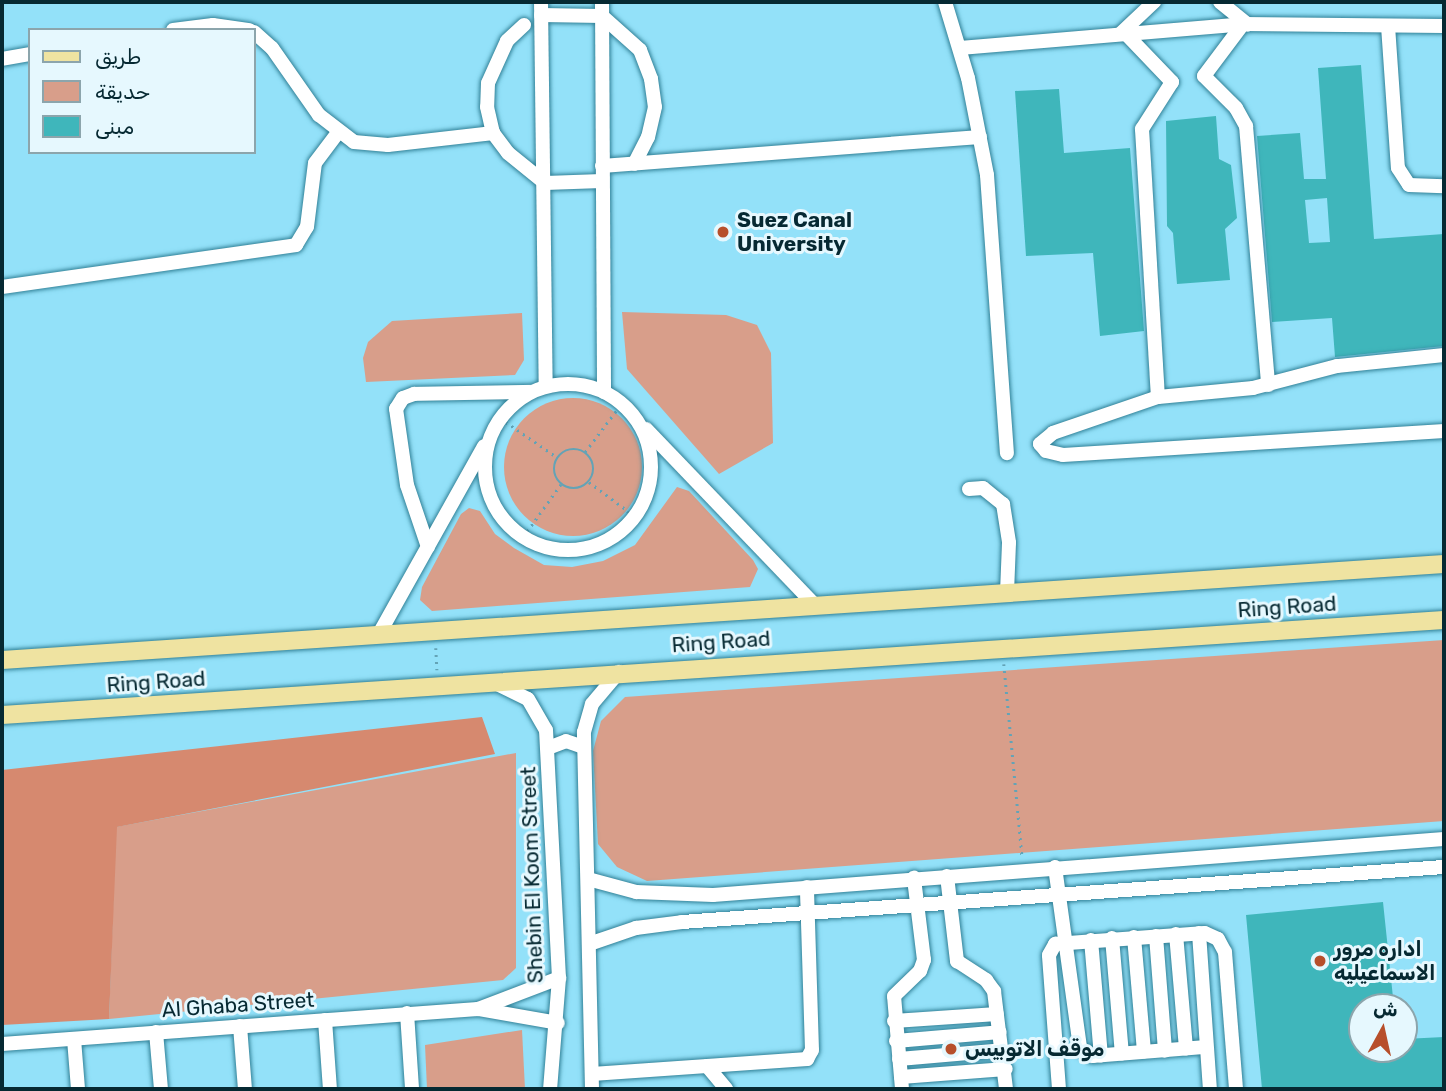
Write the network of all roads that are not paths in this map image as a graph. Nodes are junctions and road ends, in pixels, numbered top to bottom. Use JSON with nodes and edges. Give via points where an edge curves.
{"nodes":[{"id":1,"x":1154,"y":2,"type":"edge"},
{"id":2,"x":1220,"y":2,"type":"edge"},
{"id":3,"x":947,"y":3,"type":"edge"},
{"id":4,"x":541,"y":8,"type":"edge"},
{"id":5,"x":602,"y":9,"type":"edge"},
{"id":6,"x":1245,"y":24,"type":"junction"},
{"id":7,"x":524,"y":25,"type":"dead end"},
{"id":8,"x":1388,"y":26,"type":"junction"},
{"id":9,"x":1444,"y":26,"type":"edge"},
{"id":10,"x":189,"y":28,"type":"edge"},
{"id":11,"x":232,"y":28,"type":"edge"},
{"id":12,"x":256,"y":34,"type":"edge"},
{"id":13,"x":1123,"y":34,"type":"junction"},
{"id":14,"x":960,"y":48,"type":"junction"},
{"id":15,"x":28,"y":54,"type":"edge"},
{"id":16,"x":2,"y":59,"type":"edge"},
{"id":17,"x":338,"y":133,"type":"junction"},
{"id":18,"x":493,"y":133,"type":"junction"},
{"id":19,"x":980,"y":137,"type":"junction"},
{"id":20,"x":634,"y":163,"type":"junction"},
{"id":21,"x":602,"y":174,"type":"junction"},
{"id":22,"x":545,"y":183,"type":"junction"},
{"id":23,"x":1444,"y":186,"type":"edge"},
{"id":24,"x":2,"y":287,"type":"edge"},
{"id":25,"x":1444,"y":355,"type":"edge"},
{"id":26,"x":546,"y":385,"type":"junction"},
{"id":27,"x":1268,"y":385,"type":"junction"},
{"id":28,"x":531,"y":392,"type":"junction"},
{"id":29,"x":604,"y":392,"type":"junction"},
{"id":30,"x":1158,"y":397,"type":"junction"},
{"id":31,"x":637,"y":420,"type":"junction"},
{"id":32,"x":496,"y":424,"type":"junction"},
{"id":33,"x":1444,"y":431,"type":"edge"},
{"id":34,"x":1007,"y":453,"type":"dead end"},
{"id":35,"x":970,"y":489,"type":"dead end"},
{"id":36,"x":428,"y":547,"type":"junction"},
{"id":37,"x":1444,"y":564,"type":"edge"},
{"id":38,"x":1007,"y":593,"type":"junction"},
{"id":39,"x":815,"y":605,"type":"junction"},
{"id":40,"x":1444,"y":620,"type":"edge"},
{"id":41,"x":379,"y":634,"type":"junction"},
{"id":42,"x":2,"y":660,"type":"edge"},
{"id":43,"x":620,"y":672,"type":"junction"},
{"id":44,"x":496,"y":683,"type":"junction"},
{"id":45,"x":2,"y":715,"type":"edge"},
{"id":46,"x":583,"y":747,"type":"junction"},
{"id":47,"x":548,"y":748,"type":"junction"},
{"id":48,"x":1444,"y":839,"type":"edge"},
{"id":49,"x":1055,"y":867,"type":"junction"},
{"id":50,"x":1444,"y":867,"type":"edge"},
{"id":51,"x":947,"y":876,"type":"junction"},
{"id":52,"x":914,"y":878,"type":"junction"},
{"id":53,"x":588,"y":879,"type":"junction"},
{"id":54,"x":807,"y":887,"type":"junction"},
{"id":55,"x":1058,"y":894,"type":"junction"},
{"id":56,"x":950,"y":902,"type":"junction"},
{"id":57,"x":917,"y":904,"type":"junction"},
{"id":58,"x":808,"y":913,"type":"junction"},
{"id":59,"x":1199,"y":933,"type":"junction"},
{"id":60,"x":1176,"y":934,"type":"junction"},
{"id":61,"x":1156,"y":936,"type":"junction"},
{"id":62,"x":1134,"y":937,"type":"junction"},
{"id":63,"x":1112,"y":938,"type":"junction"},
{"id":64,"x":1091,"y":940,"type":"junction"},
{"id":65,"x":1068,"y":941,"type":"junction"},
{"id":66,"x":589,"y":944,"type":"junction"},
{"id":67,"x":559,"y":978,"type":"junction"},
{"id":68,"x":478,"y":1009,"type":"junction"},
{"id":69,"x":407,"y":1013,"type":"junction"},
{"id":70,"x":997,"y":1014,"type":"junction"},
{"id":71,"x":325,"y":1020,"type":"junction"},
{"id":72,"x":894,"y":1021,"type":"junction"},
{"id":73,"x":558,"y":1023,"type":"junction"},
{"id":74,"x":240,"y":1026,"type":"junction"},
{"id":75,"x":156,"y":1032,"type":"junction"},
{"id":76,"x":1000,"y":1032,"type":"junction"},
{"id":77,"x":74,"y":1038,"type":"junction"},
{"id":78,"x":896,"y":1041,"type":"junction"},
{"id":79,"x":2,"y":1044,"type":"edge"},
{"id":80,"x":1206,"y":1047,"type":"junction"},
{"id":81,"x":1186,"y":1049,"type":"junction"},
{"id":82,"x":1003,"y":1050,"type":"junction"},
{"id":83,"x":1165,"y":1051,"type":"junction"},
{"id":84,"x":1144,"y":1052,"type":"junction"},
{"id":85,"x":1122,"y":1054,"type":"junction"},
{"id":86,"x":1101,"y":1056,"type":"junction"},
{"id":87,"x":898,"y":1059,"type":"junction"},
{"id":88,"x":707,"y":1066,"type":"junction"},
{"id":89,"x":1006,"y":1069,"type":"junction"},
{"id":90,"x":592,"y":1082,"type":"edge"},
{"id":91,"x":901,"y":1083,"type":"edge"},
{"id":92,"x":78,"y":1089,"type":"edge"},
{"id":93,"x":161,"y":1089,"type":"edge"},
{"id":94,"x":245,"y":1089,"type":"edge"},
{"id":95,"x":330,"y":1089,"type":"edge"},
{"id":96,"x":412,"y":1089,"type":"edge"},
{"id":97,"x":550,"y":1089,"type":"edge"},
{"id":98,"x":726,"y":1089,"type":"edge"},
{"id":99,"x":1006,"y":1089,"type":"edge"},
{"id":100,"x":1059,"y":1089,"type":"edge"},
{"id":101,"x":1209,"y":1089,"type":"edge"},
{"id":102,"x":1236,"y":1089,"type":"edge"}],
"edges":[{"from":1,"to":13,"type":"street"},
{"from":2,"to":6,"type":"street"},
{"from":3,"to":14,"type":"street"},
{"from":4,"to":5,"type":"street"},
{"from":4,"to":22,"type":"street"},
{"from":5,"to":20,"type":"street","via":[[640,50],[652,79],[655,107],[648,136]]},
{"from":5,"to":21,"type":"street"},
{"from":6,"to":8,"type":"street"},
{"from":6,"to":13,"type":"street"},
{"from":6,"to":27,"type":"street","via":[[1204,76],[1236,108],[1246,126]]},
{"from":7,"to":18,"type":"street","via":[[501,51],[488,83],[486,107]]},
{"from":8,"to":9,"type":"street"},
{"from":8,"to":23,"type":"street","via":[[1398,169],[1409,185]]},
{"from":10,"to":11,"type":"street"},
{"from":12,"to":17,"type":"street","via":[[272,48],[319,115]]},
{"from":13,"to":14,"type":"street"},
{"from":13,"to":30,"type":"street","via":[[1170,75],[1172,82],[1142,129]]},
{"from":14,"to":19,"type":"street"},
{"from":15,"to":16,"type":"street"},
{"from":17,"to":18,"type":"street","via":[[354,142],[388,145]]},
{"from":17,"to":24,"type":"street","via":[[314,163],[307,227],[296,245]]},
{"from":18,"to":22,"type":"street","via":[[508,153]]},
{"from":19,"to":20,"type":"street"},
{"from":19,"to":34,"type":"street","via":[[987,174]]},
{"from":20,"to":21,"type":"street"},
{"from":21,"to":22,"type":"street"},
{"from":21,"to":29,"type":"street"},
{"from":22,"to":26,"type":"street"},
{"from":25,"to":27,"type":"street","via":[[1337,366]]},
{"from":26,"to":28,"type":"street"},
{"from":26,"to":29,"type":"street","via":[[583,385]]},
{"from":27,"to":30,"type":"street"},
{"from":28,"to":32,"type":"street"},
{"from":28,"to":36,"type":"street","via":[[403,398],[396,409],[407,485]]},
{"from":29,"to":31,"type":"street"},
{"from":30,"to":33,"type":"street","via":[[1053,433],[1040,444],[1046,451],[1063,455]]},
{"from":31,"to":32,"type":"street","via":[[652,461],[650,483],[631,522],[591,547],[568,550],[523,537],[504,521],[488,489],[485,453]]},
{"from":31,"to":39,"type":"street"},
{"from":32,"to":36,"type":"street"},
{"from":35,"to":38,"type":"street","via":[[983,488],[1003,504],[1009,542]]},
{"from":36,"to":41,"type":"street"},
{"from":37,"to":38,"type":"main road","name":"Ring Road"},
{"from":38,"to":39,"type":"main road","name":"Ring Road"},
{"from":39,"to":41,"type":"main road","name":"Ring Road","via":[[436,639]]},
{"from":40,"to":43,"type":"main road","name":"Ring Road"},
{"from":41,"to":42,"type":"main road","name":"Ring Road"},
{"from":43,"to":44,"type":"main road","name":"Ring Road"},
{"from":43,"to":46,"type":"street","via":[[592,704]]},
{"from":44,"to":45,"type":"main road","name":"Ring Road"},
{"from":44,"to":47,"type":"street","name":"Shebin El Koom Street","via":[[513,689],[539,713]]},
{"from":46,"to":47,"type":"street","via":[[565,741]]},
{"from":46,"to":53,"type":"street"},
{"from":47,"to":67,"type":"street","name":"Shebin El Koom Street"},
{"from":48,"to":49,"type":"street"},
{"from":49,"to":51,"type":"street"},
{"from":49,"to":55,"type":"street"},
{"from":50,"to":55,"type":"street"},
{"from":51,"to":52,"type":"street"},
{"from":51,"to":56,"type":"street"},
{"from":52,"to":54,"type":"street"},
{"from":52,"to":57,"type":"street"},
{"from":53,"to":54,"type":"street","via":[[663,894]]},
{"from":53,"to":66,"type":"street"},
{"from":54,"to":58,"type":"street"},
{"from":55,"to":56,"type":"street"},
{"from":55,"to":65,"type":"street"},
{"from":56,"to":57,"type":"street"},
{"from":56,"to":70,"type":"street","via":[[957,961],[990,985]]},
{"from":57,"to":58,"type":"street"},
{"from":57,"to":72,"type":"street","via":[[924,964],[896,989]]},
{"from":58,"to":66,"type":"street","via":[[655,924]]},
{"from":58,"to":88,"type":"street","via":[[809,1056]]},
{"from":59,"to":60,"type":"street"},
{"from":59,"to":80,"type":"street"},
{"from":59,"to":102,"type":"street","via":[[1218,939],[1225,952]]},
{"from":60,"to":61,"type":"street"},
{"from":60,"to":81,"type":"street"},
{"from":61,"to":62,"type":"street"},
{"from":61,"to":83,"type":"street"},
{"from":62,"to":63,"type":"street"},
{"from":62,"to":84,"type":"street"},
{"from":63,"to":64,"type":"street"},
{"from":63,"to":85,"type":"street"},
{"from":64,"to":65,"type":"street"},
{"from":64,"to":86,"type":"street"},
{"from":65,"to":86,"type":"street","via":[[1078,1040],[1086,1054]]},
{"from":65,"to":100,"type":"street","via":[[1055,944],[1049,955]]},
{"from":66,"to":90,"type":"street"},
{"from":67,"to":68,"type":"street","name":"Al Ghaba Street"},
{"from":67,"to":73,"type":"street","name":"Shebin El Koom Street"},
{"from":68,"to":69,"type":"street","name":"Al Ghaba Street"},
{"from":68,"to":73,"type":"street","name":"Al Ghaba Street"},
{"from":69,"to":71,"type":"street","name":"Al Ghaba Street"},
{"from":69,"to":96,"type":"street"},
{"from":70,"to":72,"type":"street"},
{"from":70,"to":76,"type":"street"},
{"from":71,"to":74,"type":"street","name":"Al Ghaba Street"},
{"from":71,"to":95,"type":"street"},
{"from":72,"to":78,"type":"street"},
{"from":73,"to":97,"type":"street","name":"Shebin El Koom Street"},
{"from":74,"to":75,"type":"street","name":"Al Ghaba Street"},
{"from":74,"to":94,"type":"street"},
{"from":75,"to":77,"type":"street","name":"Al Ghaba Street"},
{"from":75,"to":93,"type":"street"},
{"from":76,"to":78,"type":"street"},
{"from":76,"to":82,"type":"street"},
{"from":77,"to":79,"type":"street","name":"Al Ghaba Street"},
{"from":77,"to":92,"type":"street"},
{"from":78,"to":87,"type":"street"},
{"from":80,"to":81,"type":"street"},
{"from":80,"to":101,"type":"street"},
{"from":81,"to":83,"type":"street"},
{"from":82,"to":87,"type":"street"},
{"from":82,"to":89,"type":"street"},
{"from":83,"to":84,"type":"street"},
{"from":84,"to":85,"type":"street"},
{"from":85,"to":86,"type":"street"},
{"from":87,"to":91,"type":"street"},
{"from":88,"to":90,"type":"street"},
{"from":88,"to":98,"type":"street"},
{"from":89,"to":91,"type":"street"},
{"from":89,"to":99,"type":"street"}]}
